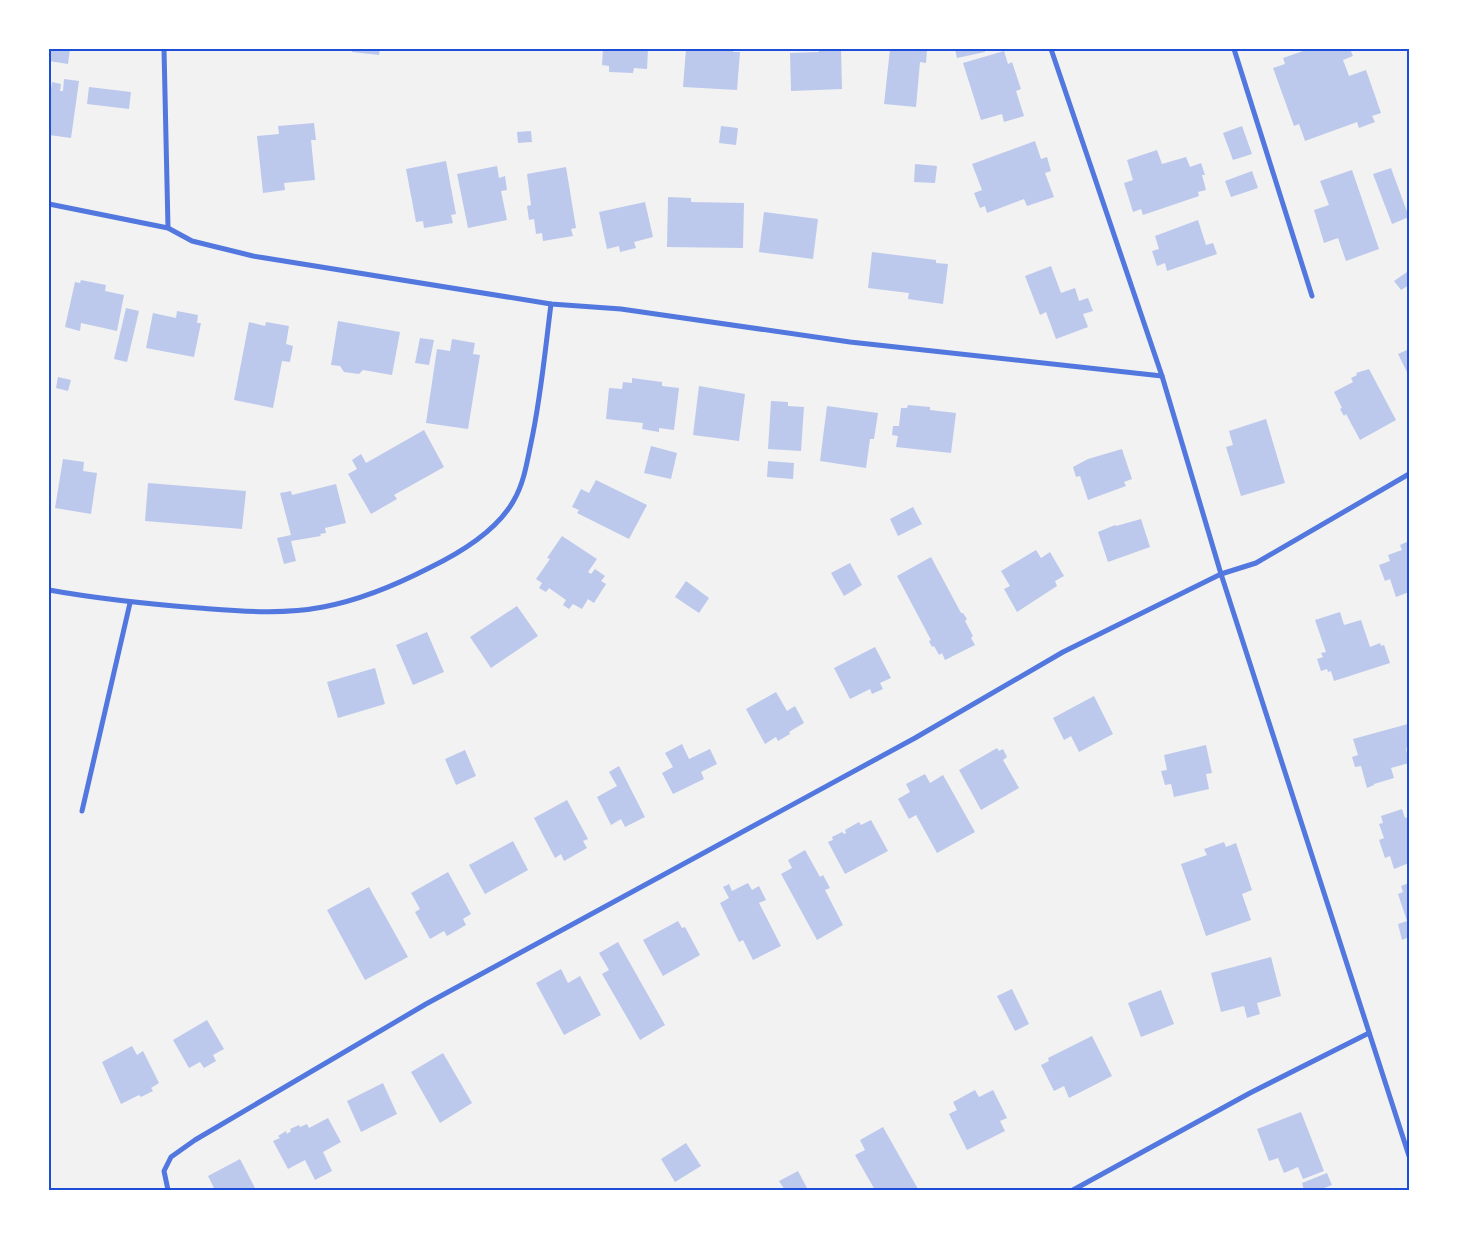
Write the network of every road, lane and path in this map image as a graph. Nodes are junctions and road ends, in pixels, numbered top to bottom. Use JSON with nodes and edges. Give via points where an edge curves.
{"nodes":[{"id":1,"x":164,"y":49,"type":"edge"},
{"id":2,"x":1051,"y":49,"type":"edge"},
{"id":3,"x":1234,"y":49,"type":"edge"},
{"id":4,"x":49,"y":204,"type":"edge"},
{"id":5,"x":168,"y":228,"type":"junction"},
{"id":6,"x":1312,"y":296,"type":"dead end"},
{"id":7,"x":551,"y":304,"type":"junction"},
{"id":8,"x":1162,"y":376,"type":"junction"},
{"id":9,"x":1409,"y":474,"type":"edge"},
{"id":10,"x":1221,"y":574,"type":"junction"},
{"id":11,"x":49,"y":590,"type":"edge"},
{"id":12,"x":130,"y":603,"type":"junction"},
{"id":13,"x":82,"y":811,"type":"dead end"},
{"id":14,"x":1369,"y":1033,"type":"junction"},
{"id":15,"x":1409,"y":1156,"type":"edge"},
{"id":16,"x":168,"y":1190,"type":"edge"},
{"id":17,"x":1073,"y":1190,"type":"edge"}],
"edges":[{"from":1,"to":5,"type":"street"},
{"from":2,"to":8,"type":"street"},
{"from":3,"to":6,"type":"street"},
{"from":4,"to":5,"type":"street"},
{"from":5,"to":7,"type":"street","via":[[192,242],[253,256]]},
{"from":7,"to":8,"type":"street","via":[[622,309],[850,342]]},
{"from":7,"to":12,"type":"street","via":[[539,406],[525,475],[503,516],[484,534],[449,558],[407,579],[365,596],[323,607],[241,612]]},
{"from":8,"to":10,"type":"street"},
{"from":9,"to":10,"type":"street","via":[[1256,564]]},
{"from":10,"to":14,"type":"street"},
{"from":10,"to":16,"type":"street","via":[[1063,652],[915,738],[400,1020],[171,1157],[164,1171]]},
{"from":11,"to":12,"type":"street"},
{"from":12,"to":13,"type":"street"},
{"from":14,"to":15,"type":"street"},
{"from":14,"to":17,"type":"street","via":[[1250,1093]]}]}
